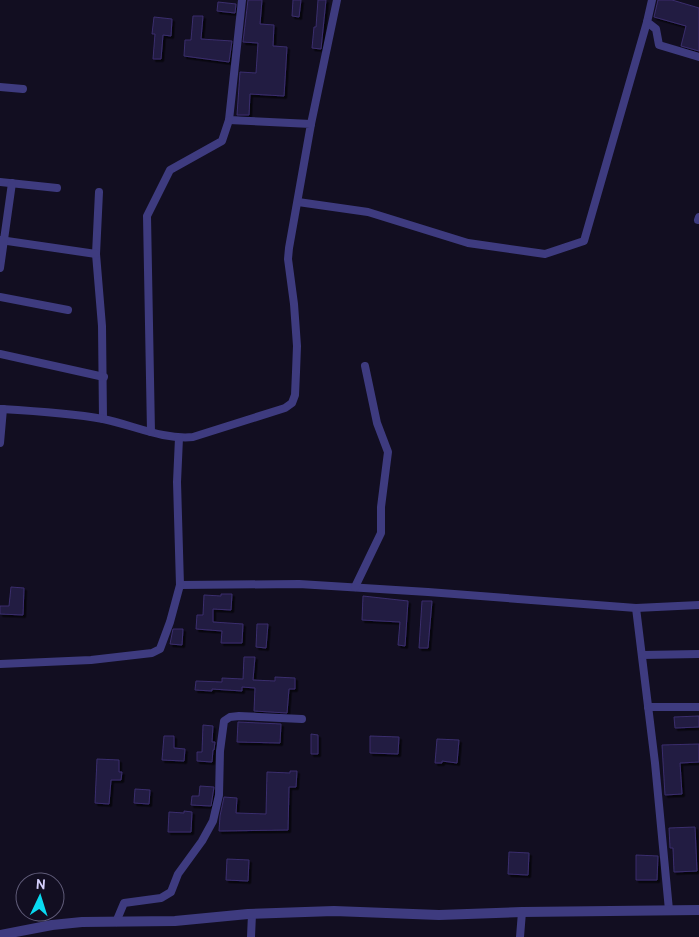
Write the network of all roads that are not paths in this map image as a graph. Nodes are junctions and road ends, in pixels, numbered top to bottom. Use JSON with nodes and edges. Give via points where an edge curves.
{"nodes":[{"id":1,"x":242,"y":0,"type":"edge"},
{"id":2,"x":338,"y":0,"type":"edge"},
{"id":3,"x":652,"y":0,"type":"edge"},
{"id":4,"x":647,"y":22,"type":"junction"},
{"id":5,"x":699,"y":57,"type":"edge"},
{"id":6,"x":0,"y":87,"type":"edge"},
{"id":7,"x":23,"y":89,"type":"dead end"},
{"id":8,"x":229,"y":120,"type":"junction"},
{"id":9,"x":311,"y":124,"type":"junction"},
{"id":10,"x":0,"y":182,"type":"edge"},
{"id":11,"x":12,"y":184,"type":"junction"},
{"id":12,"x":56,"y":188,"type":"dead end"},
{"id":13,"x":99,"y":192,"type":"dead end"},
{"id":14,"x":298,"y":202,"type":"junction"},
{"id":15,"x":2,"y":240,"type":"edge"},
{"id":16,"x":96,"y":254,"type":"junction"},
{"id":17,"x":0,"y":268,"type":"edge"},
{"id":18,"x":0,"y":297,"type":"edge"},
{"id":19,"x":68,"y":310,"type":"dead end"},
{"id":20,"x":0,"y":354,"type":"edge"},
{"id":21,"x":365,"y":366,"type":"dead end"},
{"id":22,"x":104,"y":377,"type":"junction"},
{"id":23,"x":1,"y":409,"type":"edge"},
{"id":24,"x":103,"y":419,"type":"junction"},
{"id":25,"x":151,"y":432,"type":"junction"},
{"id":26,"x":179,"y":438,"type":"junction"},
{"id":27,"x":0,"y":443,"type":"edge"},
{"id":28,"x":180,"y":585,"type":"junction"},
{"id":29,"x":355,"y":587,"type":"junction"},
{"id":30,"x":699,"y":605,"type":"edge"},
{"id":31,"x":636,"y":608,"type":"junction"},
{"id":32,"x":699,"y":654,"type":"edge"},
{"id":33,"x":642,"y":655,"type":"junction"},
{"id":34,"x":0,"y":664,"type":"edge"},
{"id":35,"x":699,"y":706,"type":"edge"},
{"id":36,"x":648,"y":707,"type":"junction"},
{"id":37,"x":302,"y":719,"type":"dead end"},
{"id":38,"x":668,"y":910,"type":"junction"},
{"id":39,"x":699,"y":910,"type":"edge"},
{"id":40,"x":522,"y":912,"type":"junction"},
{"id":41,"x":252,"y":914,"type":"junction"},
{"id":42,"x":116,"y":922,"type":"junction"},
{"id":43,"x":0,"y":935,"type":"edge"},
{"id":44,"x":251,"y":937,"type":"edge"},
{"id":45,"x":520,"y":937,"type":"edge"}],
"edges":[{"from":1,"to":8,"type":"street"},
{"from":2,"to":9,"type":"street"},
{"from":3,"to":4,"type":"street"},
{"from":4,"to":5,"type":"street","via":[[656,28],[659,45]]},
{"from":4,"to":14,"type":"street","via":[[584,241],[545,254],[468,243],[368,212]]},
{"from":6,"to":7,"type":"street"},
{"from":8,"to":9,"type":"street"},
{"from":8,"to":25,"type":"street","via":[[222,141],[170,170],[147,216]]},
{"from":9,"to":14,"type":"street"},
{"from":10,"to":11,"type":"street"},
{"from":11,"to":12,"type":"street"},
{"from":11,"to":15,"type":"street"},
{"from":13,"to":16,"type":"street"},
{"from":14,"to":26,"type":"street","via":[[288,259],[297,346],[292,403],[212,431]]},
{"from":15,"to":16,"type":"street"},
{"from":15,"to":17,"type":"street"},
{"from":16,"to":22,"type":"street"},
{"from":18,"to":19,"type":"street"},
{"from":20,"to":22,"type":"street"},
{"from":21,"to":29,"type":"street","via":[[377,423],[388,452],[380,533]]},
{"from":22,"to":24,"type":"street"},
{"from":23,"to":24,"type":"street"},
{"from":23,"to":27,"type":"street"},
{"from":24,"to":25,"type":"street"},
{"from":25,"to":26,"type":"street"},
{"from":26,"to":28,"type":"street"},
{"from":28,"to":29,"type":"street","via":[[269,583]]},
{"from":28,"to":34,"type":"street","via":[[160,649],[152,653],[92,660]]},
{"from":29,"to":31,"type":"street"},
{"from":30,"to":31,"type":"street"},
{"from":31,"to":33,"type":"street"},
{"from":32,"to":33,"type":"street"},
{"from":33,"to":36,"type":"street"},
{"from":35,"to":36,"type":"street"},
{"from":36,"to":38,"type":"street"},
{"from":37,"to":42,"type":"street","via":[[230,717],[224,721],[218,795],[213,820],[202,841],[178,874],[171,892],[161,898],[124,903]]},
{"from":38,"to":39,"type":"street"},
{"from":38,"to":40,"type":"street"},
{"from":40,"to":41,"type":"street"},
{"from":40,"to":45,"type":"street"},
{"from":41,"to":42,"type":"street"},
{"from":41,"to":44,"type":"street"},
{"from":42,"to":43,"type":"street","via":[[52,925]]}]}
